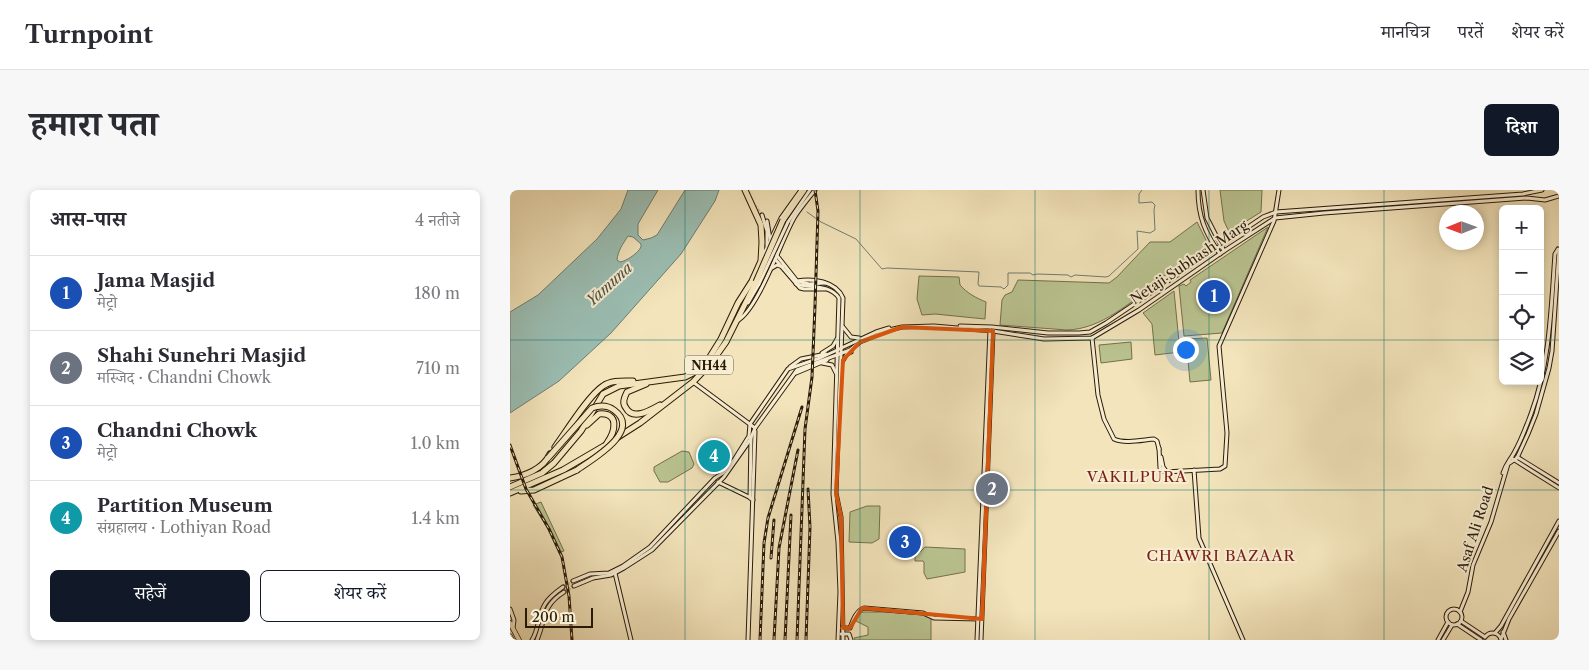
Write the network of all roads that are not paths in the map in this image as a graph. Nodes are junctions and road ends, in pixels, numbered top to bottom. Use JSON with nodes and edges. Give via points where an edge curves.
{"nodes":[{"id":1,"x":745,"y":190,"type":"edge"},
{"id":2,"x":810,"y":190,"type":"edge"},
{"id":3,"x":815,"y":190,"type":"edge"},
{"id":4,"x":1198,"y":190,"type":"edge"},
{"id":5,"x":1203,"y":190,"type":"edge"},
{"id":6,"x":1279,"y":190,"type":"edge"},
{"id":7,"x":1541,"y":190,"type":"edge"},
{"id":8,"x":802,"y":191,"type":"edge"},
{"id":9,"x":1559,"y":196,"type":"edge"},
{"id":10,"x":1276,"y":212,"type":"junction"},
{"id":11,"x":1275,"y":218,"type":"junction"},
{"id":12,"x":770,"y":242,"type":"junction"},
{"id":13,"x":765,"y":244,"type":"junction"},
{"id":14,"x":1221,"y":245,"type":"junction"},
{"id":15,"x":781,"y":246,"type":"junction"},
{"id":16,"x":1216,"y":249,"type":"junction"},
{"id":17,"x":1559,"y":249,"type":"edge"},
{"id":18,"x":1224,"y":251,"type":"junction"},
{"id":19,"x":1220,"y":254,"type":"junction"},
{"id":20,"x":777,"y":255,"type":"junction"},
{"id":21,"x":775,"y":259,"type":"junction"},
{"id":22,"x":761,"y":261,"type":"junction"},
{"id":23,"x":783,"y":265,"type":"junction"},
{"id":24,"x":771,"y":269,"type":"junction"},
{"id":25,"x":797,"y":283,"type":"junction"},
{"id":26,"x":744,"y":306,"type":"junction"},
{"id":27,"x":736,"y":322,"type":"junction"},
{"id":28,"x":842,"y":326,"type":"junction"},
{"id":29,"x":992,"y":330,"type":"junction"},
{"id":30,"x":838,"y":334,"type":"junction"},
{"id":31,"x":862,"y":338,"type":"junction"},
{"id":32,"x":1092,"y":338,"type":"junction"},
{"id":33,"x":860,"y":342,"type":"junction"},
{"id":34,"x":840,"y":349,"type":"junction"},
{"id":35,"x":819,"y":354,"type":"junction"},
{"id":36,"x":828,"y":354,"type":"junction"},
{"id":37,"x":839,"y":355,"type":"junction"},
{"id":38,"x":830,"y":358,"type":"junction"},
{"id":39,"x":822,"y":364,"type":"junction"},
{"id":40,"x":788,"y":369,"type":"junction"},
{"id":41,"x":841,"y":370,"type":"junction"},
{"id":42,"x":793,"y":375,"type":"junction"},
{"id":43,"x":837,"y":376,"type":"junction"},
{"id":44,"x":653,"y":381,"type":"junction"},
{"id":45,"x":693,"y":382,"type":"junction"},
{"id":46,"x":777,"y":384,"type":"junction"},
{"id":47,"x":783,"y":389,"type":"junction"},
{"id":48,"x":772,"y":392,"type":"junction"},
{"id":49,"x":778,"y":396,"type":"junction"},
{"id":50,"x":671,"y":401,"type":"junction"},
{"id":51,"x":749,"y":423,"type":"junction"},
{"id":52,"x":755,"y":428,"type":"junction"},
{"id":53,"x":749,"y":429,"type":"junction"},
{"id":54,"x":581,"y":431,"type":"junction"},
{"id":55,"x":751,"y":438,"type":"junction"},
{"id":56,"x":604,"y":446,"type":"junction"},
{"id":57,"x":1512,"y":457,"type":"junction"},
{"id":58,"x":548,"y":458,"type":"junction"},
{"id":59,"x":1516,"y":459,"type":"junction"},
{"id":60,"x":1194,"y":470,"type":"junction"},
{"id":61,"x":510,"y":478,"type":"edge"},
{"id":62,"x":715,"y":478,"type":"junction"},
{"id":63,"x":718,"y":482,"type":"junction"},
{"id":64,"x":1559,"y":484,"type":"edge"},
{"id":65,"x":510,"y":487,"type":"edge"},
{"id":66,"x":1559,"y":488,"type":"edge"},
{"id":67,"x":513,"y":493,"type":"edge"},
{"id":68,"x":752,"y":499,"type":"junction"},
{"id":69,"x":1559,"y":521,"type":"edge"},
{"id":70,"x":1559,"y":531,"type":"edge"},
{"id":71,"x":615,"y":573,"type":"junction"},
{"id":72,"x":573,"y":581,"type":"tunnel mouth"},
{"id":73,"x":574,"y":586,"type":"tunnel mouth"},
{"id":74,"x":563,"y":587,"type":"tunnel mouth"},
{"id":75,"x":564,"y":592,"type":"tunnel mouth"},
{"id":76,"x":510,"y":609,"type":"edge"},
{"id":77,"x":1459,"y":612,"type":"junction"},
{"id":78,"x":980,"y":619,"type":"junction"},
{"id":79,"x":1461,"y":621,"type":"junction"},
{"id":80,"x":510,"y":623,"type":"edge"},
{"id":81,"x":1450,"y":623,"type":"junction"},
{"id":82,"x":1457,"y":624,"type":"junction"},
{"id":83,"x":850,"y":627,"type":"junction"},
{"id":84,"x":841,"y":628,"type":"junction"},
{"id":85,"x":513,"y":629,"type":"junction"},
{"id":86,"x":1503,"y":632,"type":"junction"},
{"id":87,"x":1495,"y":633,"type":"junction"},
{"id":88,"x":841,"y":634,"type":"junction"},
{"id":89,"x":850,"y":636,"type":"junction"},
{"id":90,"x":1483,"y":639,"type":"edge"},
{"id":91,"x":1501,"y":639,"type":"edge"},
{"id":92,"x":519,"y":640,"type":"edge"},
{"id":93,"x":532,"y":640,"type":"edge"},
{"id":94,"x":537,"y":640,"type":"edge"},
{"id":95,"x":631,"y":640,"type":"edge"},
{"id":96,"x":748,"y":640,"type":"edge"},
{"id":97,"x":838,"y":640,"type":"edge"},
{"id":98,"x":843,"y":640,"type":"edge"},
{"id":99,"x":851,"y":640,"type":"edge"},
{"id":100,"x":979,"y":640,"type":"edge"},
{"id":101,"x":1243,"y":640,"type":"edge"},
{"id":102,"x":1438,"y":640,"type":"edge"},
{"id":103,"x":1443,"y":640,"type":"edge"},
{"id":104,"x":1506,"y":640,"type":"edge"}],
"edges":[{"from":1,"to":13,"type":"highway","via":[[761,224]]},
{"from":2,"to":26,"type":"main road","bridge":true,"via":[[788,222],[759,284]]},
{"from":3,"to":15,"type":"main road","via":[[795,216]]},
{"from":4,"to":16,"type":"main road","via":[[1201,218]]},
{"from":5,"to":14,"type":"main road","via":[[1207,218]]},
{"from":6,"to":10,"type":"main road"},
{"from":7,"to":10,"type":"main road","name":"Netaji Subhash Marg"},
{"from":8,"to":12,"type":"main road","via":[[781,218]]},
{"from":8,"to":26,"type":"highway","bridge":true,"via":[[783,220]]},
{"from":9,"to":11,"type":"main road","name":"Netaji Subhash Marg","via":[[1545,200],[1527,198]]},
{"from":10,"to":11,"type":"main road"},
{"from":10,"to":14,"type":"main road","name":"Netaji Subhash Marg","via":[[1262,217]]},
{"from":11,"to":18,"type":"main road","name":"Netaji Subhash Marg"},
{"from":11,"to":60,"type":"main road","via":[[1219,346],[1227,432],[1225,466],[1222,469]]},
{"from":12,"to":13,"type":"main road"},
{"from":12,"to":13,"type":"main road","via":[[763,215],[767,231]]},
{"from":12,"to":20,"type":"main road"},
{"from":13,"to":21,"type":"main road"},
{"from":13,"to":22,"type":"highway"},
{"from":14,"to":16,"type":"main road","name":"Netaji Subhash Marg"},
{"from":14,"to":18,"type":"main road"},
{"from":15,"to":20,"type":"main road"},
{"from":15,"to":23,"type":"main road"},
{"from":16,"to":19,"type":"main road"},
{"from":16,"to":29,"type":"main road","name":"Netaji Subhash Marg","via":[[1090,332]]},
{"from":17,"to":57,"type":"main road","name":"Asaf Ali Road","via":[[1555,254],[1543,371],[1531,414]]},
{"from":17,"to":59,"type":"main road","name":"Asaf Ali Road","via":[[1550,361],[1536,414]]},
{"from":18,"to":19,"type":"main road","name":"Netaji Subhash Marg"},
{"from":19,"to":32,"type":"main road","name":"Netaji Subhash Marg"},
{"from":20,"to":21,"type":"main road"},
{"from":20,"to":23,"type":"main road"},
{"from":21,"to":23,"type":"main road"},
{"from":21,"to":24,"type":"main road"},
{"from":22,"to":24,"type":"main road"},
{"from":22,"to":44,"type":"highway","via":[[706,363],[685,377]]},
{"from":23,"to":24,"type":"main road"},
{"from":23,"to":25,"type":"main road"},
{"from":24,"to":27,"type":"main road","via":[[747,312]]},
{"from":25,"to":28,"type":"main road","via":[[803,280],[826,283],[838,290],[843,298]]},
{"from":25,"to":30,"type":"main road","via":[[804,289],[825,289],[836,294],[839,298]]},
{"from":26,"to":27,"type":"highway"},
{"from":27,"to":45,"type":"highway","number":"NH44","via":[[720,351]]},
{"from":28,"to":31,"type":"main road","via":[[851,337]]},
{"from":28,"to":34,"type":"main road"},
{"from":29,"to":31,"type":"main road","name":"Netaji Subhash Marg","via":[[902,326]]},
{"from":29,"to":32,"type":"main road","name":"Netaji Subhash Marg","via":[[1044,339]]},
{"from":29,"to":33,"type":"main road","name":"Netaji Subhash Marg","via":[[902,327]]},
{"from":29,"to":78,"type":"main road"},
{"from":30,"to":34,"type":"main road"},
{"from":30,"to":35,"type":"main road","via":[[833,346]]},
{"from":31,"to":34,"type":"main road","name":"Netaji Subhash Marg"},
{"from":32,"to":60,"type":"main road","via":[[1098,395],[1104,419],[1114,439],[1154,439],[1163,472]]},
{"from":33,"to":37,"type":"main road","name":"Netaji Subhash Marg"},
{"from":33,"to":41,"type":"main road","via":[[846,356]]},
{"from":34,"to":36,"type":"main road","name":"Netaji Subhash Marg"},
{"from":34,"to":37,"type":"main road"},
{"from":35,"to":36,"type":"main road"},
{"from":35,"to":40,"type":"main road","via":[[801,359]]},
{"from":36,"to":40,"type":"main road","name":"Netaji Subhash Marg"},
{"from":37,"to":38,"type":"main road","name":"Netaji Subhash Marg"},
{"from":37,"to":41,"type":"main road"},
{"from":37,"to":43,"type":"main road"},
{"from":38,"to":39,"type":"main road"},
{"from":38,"to":42,"type":"main road","via":[[803,366]]},
{"from":39,"to":42,"type":"main road"},
{"from":39,"to":43,"type":"main road","via":[[832,365]]},
{"from":40,"to":46,"type":"main road"},
{"from":41,"to":84,"type":"main road","via":[[836,493],[841,517]]},
{"from":42,"to":47,"type":"main road"},
{"from":43,"to":84,"type":"main road","via":[[833,494]]},
{"from":44,"to":50,"type":"highway","via":[[627,392],[624,401],[628,411],[643,413]]},
{"from":44,"to":54,"type":"highway","via":[[619,386],[603,394]]},
{"from":44,"to":58,"type":"highway","bridge":true,"via":[[622,381],[602,386]]},
{"from":45,"to":50,"type":"highway","number":"NH44"},
{"from":45,"to":51,"type":"main road"},
{"from":46,"to":47,"type":"main road"},
{"from":46,"to":48,"type":"main road"},
{"from":47,"to":49,"type":"main road"},
{"from":48,"to":49,"type":"main road"},
{"from":48,"to":51,"type":"main road"},
{"from":49,"to":52,"type":"main road"},
{"from":50,"to":56,"type":"highway"},
{"from":51,"to":52,"type":"main road"},
{"from":51,"to":53,"type":"main road"},
{"from":52,"to":55,"type":"main road"},
{"from":52,"to":68,"type":"main road"},
{"from":53,"to":55,"type":"main road"},
{"from":53,"to":62,"type":"main road","via":[[749,436],[734,460]]},
{"from":54,"to":56,"type":"highway","via":[[597,415],[609,415],[613,431]]},
{"from":54,"to":65,"type":"highway","via":[[542,473]]},
{"from":55,"to":63,"type":"main road"},
{"from":55,"to":68,"type":"main road"},
{"from":56,"to":67,"type":"highway","via":[[564,470]]},
{"from":57,"to":59,"type":"main road"},
{"from":57,"to":77,"type":"main road","name":"Asaf Ali Road","via":[[1506,463]]},
{"from":58,"to":61,"type":"highway","via":[[534,471]]},
{"from":58,"to":67,"type":"highway","bridge":true,"via":[[592,408],[602,406],[617,412],[622,421],[621,432],[606,450],[576,470],[534,490]]},
{"from":59,"to":64,"type":"main road"},
{"from":59,"to":66,"type":"main road"},
{"from":59,"to":77,"type":"main road","name":"Asaf Ali Road","via":[[1508,464]]},
{"from":60,"to":101,"type":"main road","via":[[1199,538]]},
{"from":62,"to":63,"type":"main road"},
{"from":62,"to":72,"type":"main road","via":[[650,547],[623,566]]},
{"from":63,"to":68,"type":"main road"},
{"from":63,"to":71,"type":"main road","via":[[652,550]]},
{"from":68,"to":96,"type":"main road"},
{"from":69,"to":87,"type":"main road"},
{"from":70,"to":86,"type":"main road"},
{"from":71,"to":73,"type":"main road"},
{"from":71,"to":95,"type":"main road"},
{"from":74,"to":93,"type":"main road","via":[[543,606]]},
{"from":75,"to":94,"type":"main road","via":[[544,613]]},
{"from":76,"to":85,"type":"main road"},
{"from":77,"to":79,"type":"main road"},
{"from":77,"to":81,"type":"main road","via":[[1449,612]]},
{"from":78,"to":83,"type":"main road","via":[[934,618],[923,613],[864,608]]},
{"from":78,"to":100,"type":"main road"},
{"from":79,"to":82,"type":"main road"},
{"from":79,"to":90,"type":"main road"},
{"from":80,"to":85,"type":"main road"},
{"from":81,"to":82,"type":"main road"},
{"from":81,"to":102,"type":"main road"},
{"from":81,"to":103,"type":"main road"},
{"from":82,"to":90,"type":"main road"},
{"from":83,"to":84,"type":"main road"},
{"from":83,"to":89,"type":"main road"},
{"from":84,"to":88,"type":"main road"},
{"from":85,"to":92,"type":"main road"},
{"from":86,"to":91,"type":"main road"},
{"from":86,"to":104,"type":"main road"},
{"from":87,"to":90,"type":"main road","via":[[1489,633]]},
{"from":87,"to":91,"type":"main road"},
{"from":88,"to":89,"type":"main road"},
{"from":88,"to":97,"type":"main road"},
{"from":88,"to":98,"type":"main road"},
{"from":89,"to":99,"type":"main road"}]}
